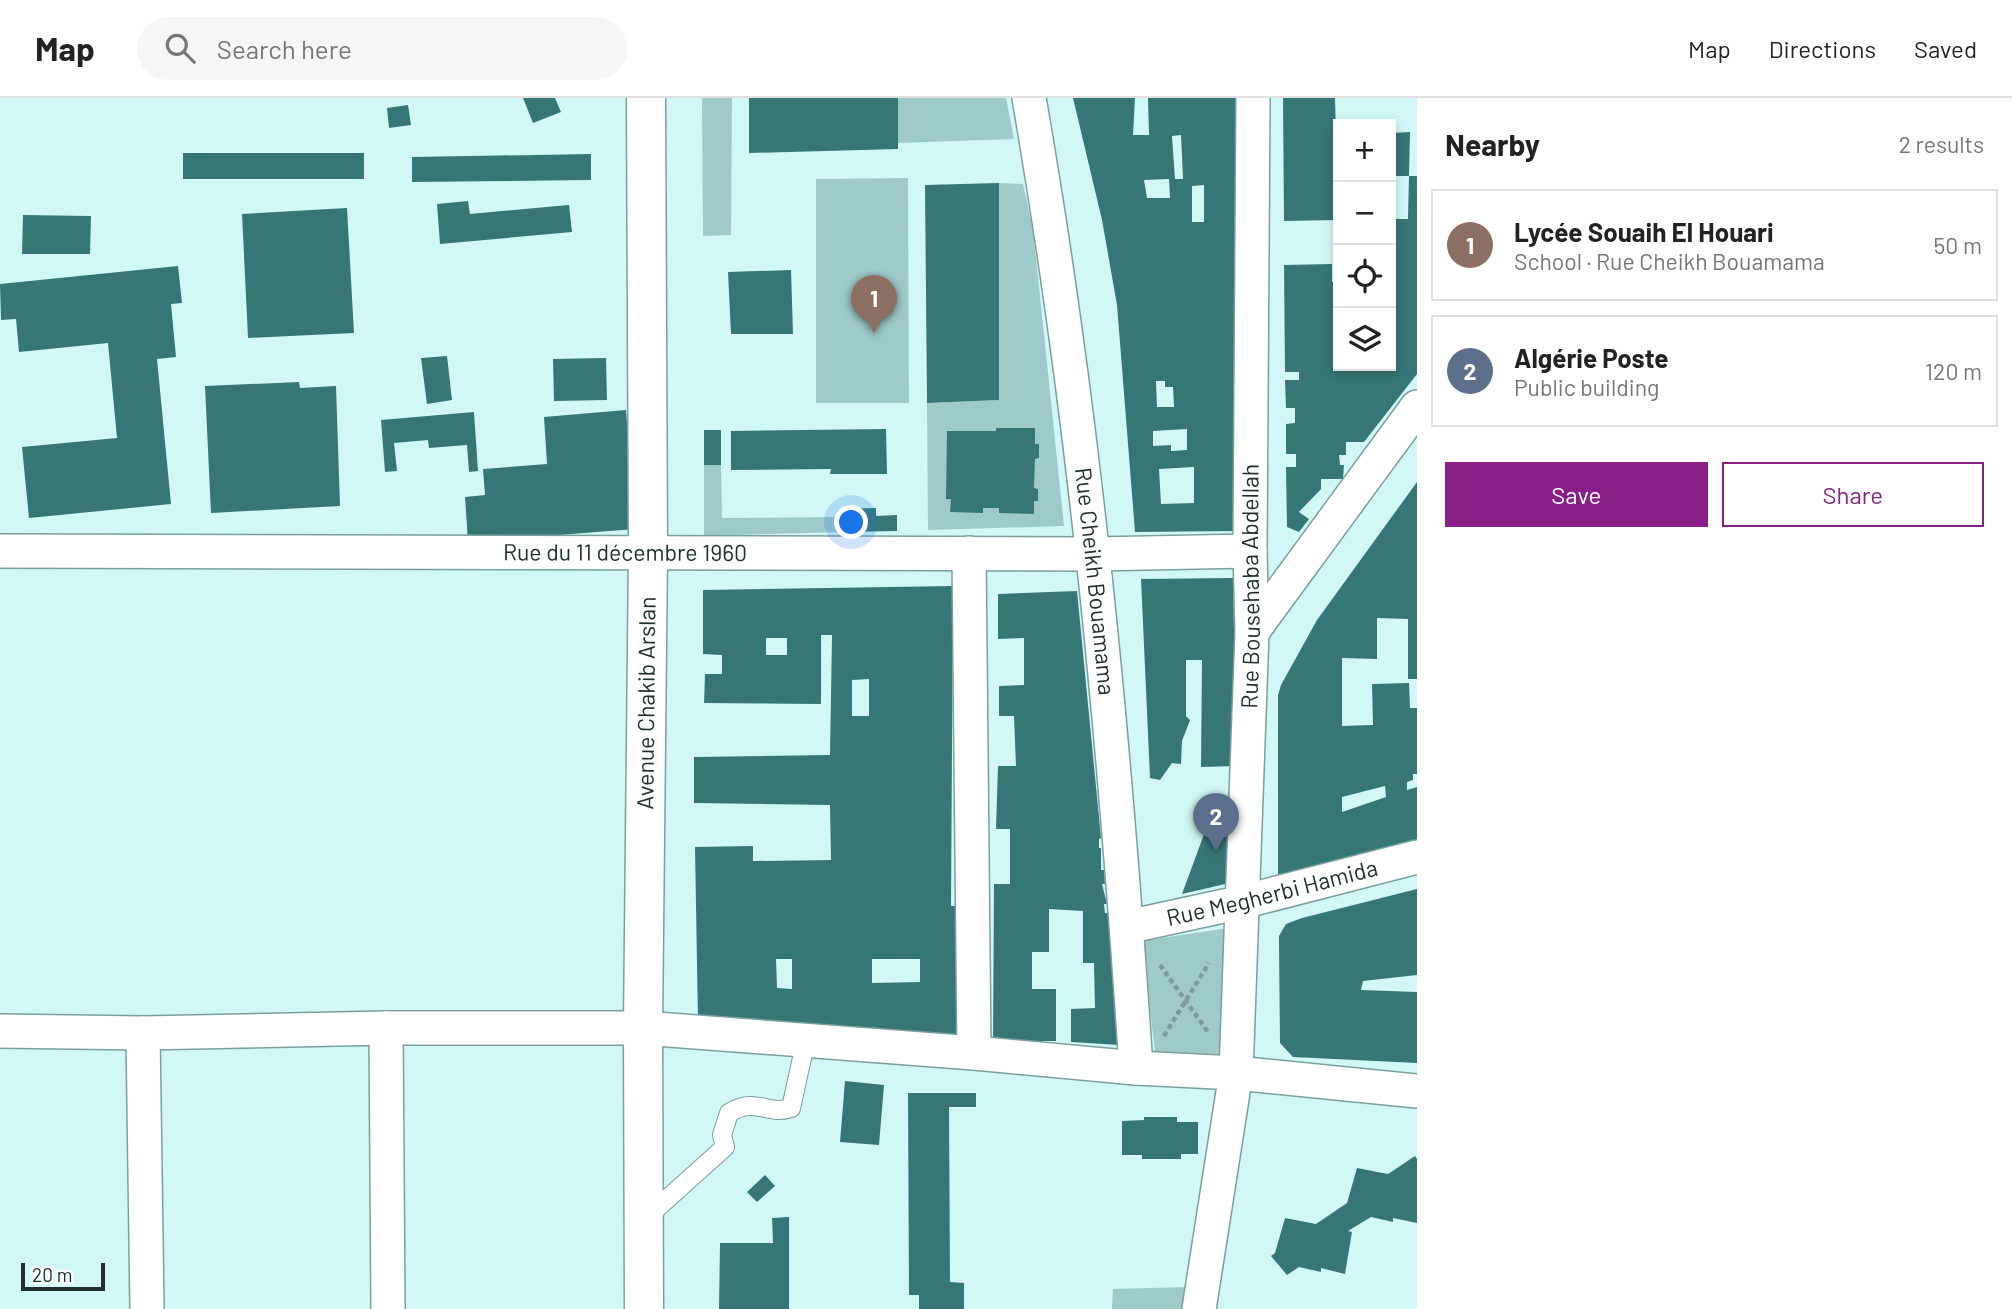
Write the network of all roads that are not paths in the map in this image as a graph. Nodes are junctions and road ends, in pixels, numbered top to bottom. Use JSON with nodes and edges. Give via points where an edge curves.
{"nodes":[{"id":1,"x":646,"y":98,"type":"edge"},
{"id":2,"x":1029,"y":98,"type":"edge"},
{"id":3,"x":1253,"y":98,"type":"edge"},
{"id":4,"x":1417,"y":407,"type":"edge"},
{"id":5,"x":0,"y":551,"type":"edge"},
{"id":6,"x":1250,"y":551,"type":"junction"},
{"id":7,"x":648,"y":552,"type":"junction"},
{"id":8,"x":969,"y":553,"type":"junction"},
{"id":9,"x":1094,"y":554,"type":"junction"},
{"id":10,"x":1252,"y":632,"type":"junction"},
{"id":11,"x":1417,"y":858,"type":"edge"},
{"id":12,"x":1242,"y":902,"type":"junction"},
{"id":13,"x":1127,"y":927,"type":"junction"},
{"id":14,"x":386,"y":1028,"type":"junction"},
{"id":15,"x":642,"y":1028,"type":"junction"},
{"id":16,"x":0,"y":1031,"type":"edge"},
{"id":17,"x":143,"y":1033,"type":"junction"},
{"id":18,"x":806,"y":1040,"type":"junction"},
{"id":19,"x":974,"y":1053,"type":"junction"},
{"id":20,"x":1136,"y":1068,"type":"junction"},
{"id":21,"x":1236,"y":1073,"type":"junction"},
{"id":22,"x":1417,"y":1091,"type":"edge"},
{"id":23,"x":643,"y":1221,"type":"junction"},
{"id":24,"x":147,"y":1309,"type":"edge"},
{"id":25,"x":388,"y":1309,"type":"edge"},
{"id":26,"x":644,"y":1309,"type":"edge"},
{"id":27,"x":1199,"y":1309,"type":"edge"}],
"edges":[{"from":1,"to":7,"type":"main road","name":"Avenue Chakib Arslan"},
{"from":2,"to":9,"type":"street","name":"Rue Cheikh Bouamama"},
{"from":3,"to":6,"type":"street","name":"Rue Bousehaba Abdellah"},
{"from":4,"to":10,"type":"street"},
{"from":5,"to":7,"type":"street","name":"Rue du 11 décembre 1960"},
{"from":6,"to":9,"type":"street","name":"Rue du 11 décembre 1960"},
{"from":6,"to":10,"type":"street","name":"Rue Bousehaba Abdellah"},
{"from":7,"to":8,"type":"street","name":"Rue du 11 décembre 1960"},
{"from":7,"to":15,"type":"main road","name":"Avenue Chakib Arslan"},
{"from":8,"to":9,"type":"street","name":"Rue du 11 décembre 1960"},
{"from":8,"to":19,"type":"street"},
{"from":9,"to":13,"type":"street","name":"Rue Cheikh Bouamama"},
{"from":10,"to":12,"type":"street","name":"Rue Bousehaba Abdellah"},
{"from":11,"to":12,"type":"street","name":"Rue Megherbi Hamida"},
{"from":12,"to":13,"type":"street","name":"Rue Megherbi Hamida"},
{"from":12,"to":21,"type":"street","name":"Rue Bousehaba Abdellah"},
{"from":13,"to":20,"type":"street","name":"Rue Cheikh Bouamama"},
{"from":14,"to":15,"type":"street"},
{"from":14,"to":17,"type":"street"},
{"from":14,"to":25,"type":"street"},
{"from":15,"to":18,"type":"street"},
{"from":15,"to":23,"type":"main road","name":"Avenue Chakib Arslan"},
{"from":16,"to":17,"type":"street"},
{"from":17,"to":24,"type":"street"},
{"from":18,"to":19,"type":"street"},
{"from":18,"to":23,"type":"lane","via":[[791,1108],[740,1106],[729,1113],[722,1135],[725,1147]]},
{"from":19,"to":20,"type":"street"},
{"from":20,"to":21,"type":"street"},
{"from":21,"to":22,"type":"street"},
{"from":21,"to":27,"type":"street","name":"Rue Bousehaba Abdellah"},
{"from":23,"to":26,"type":"main road","name":"Avenue Chakib Arslan"}]}
